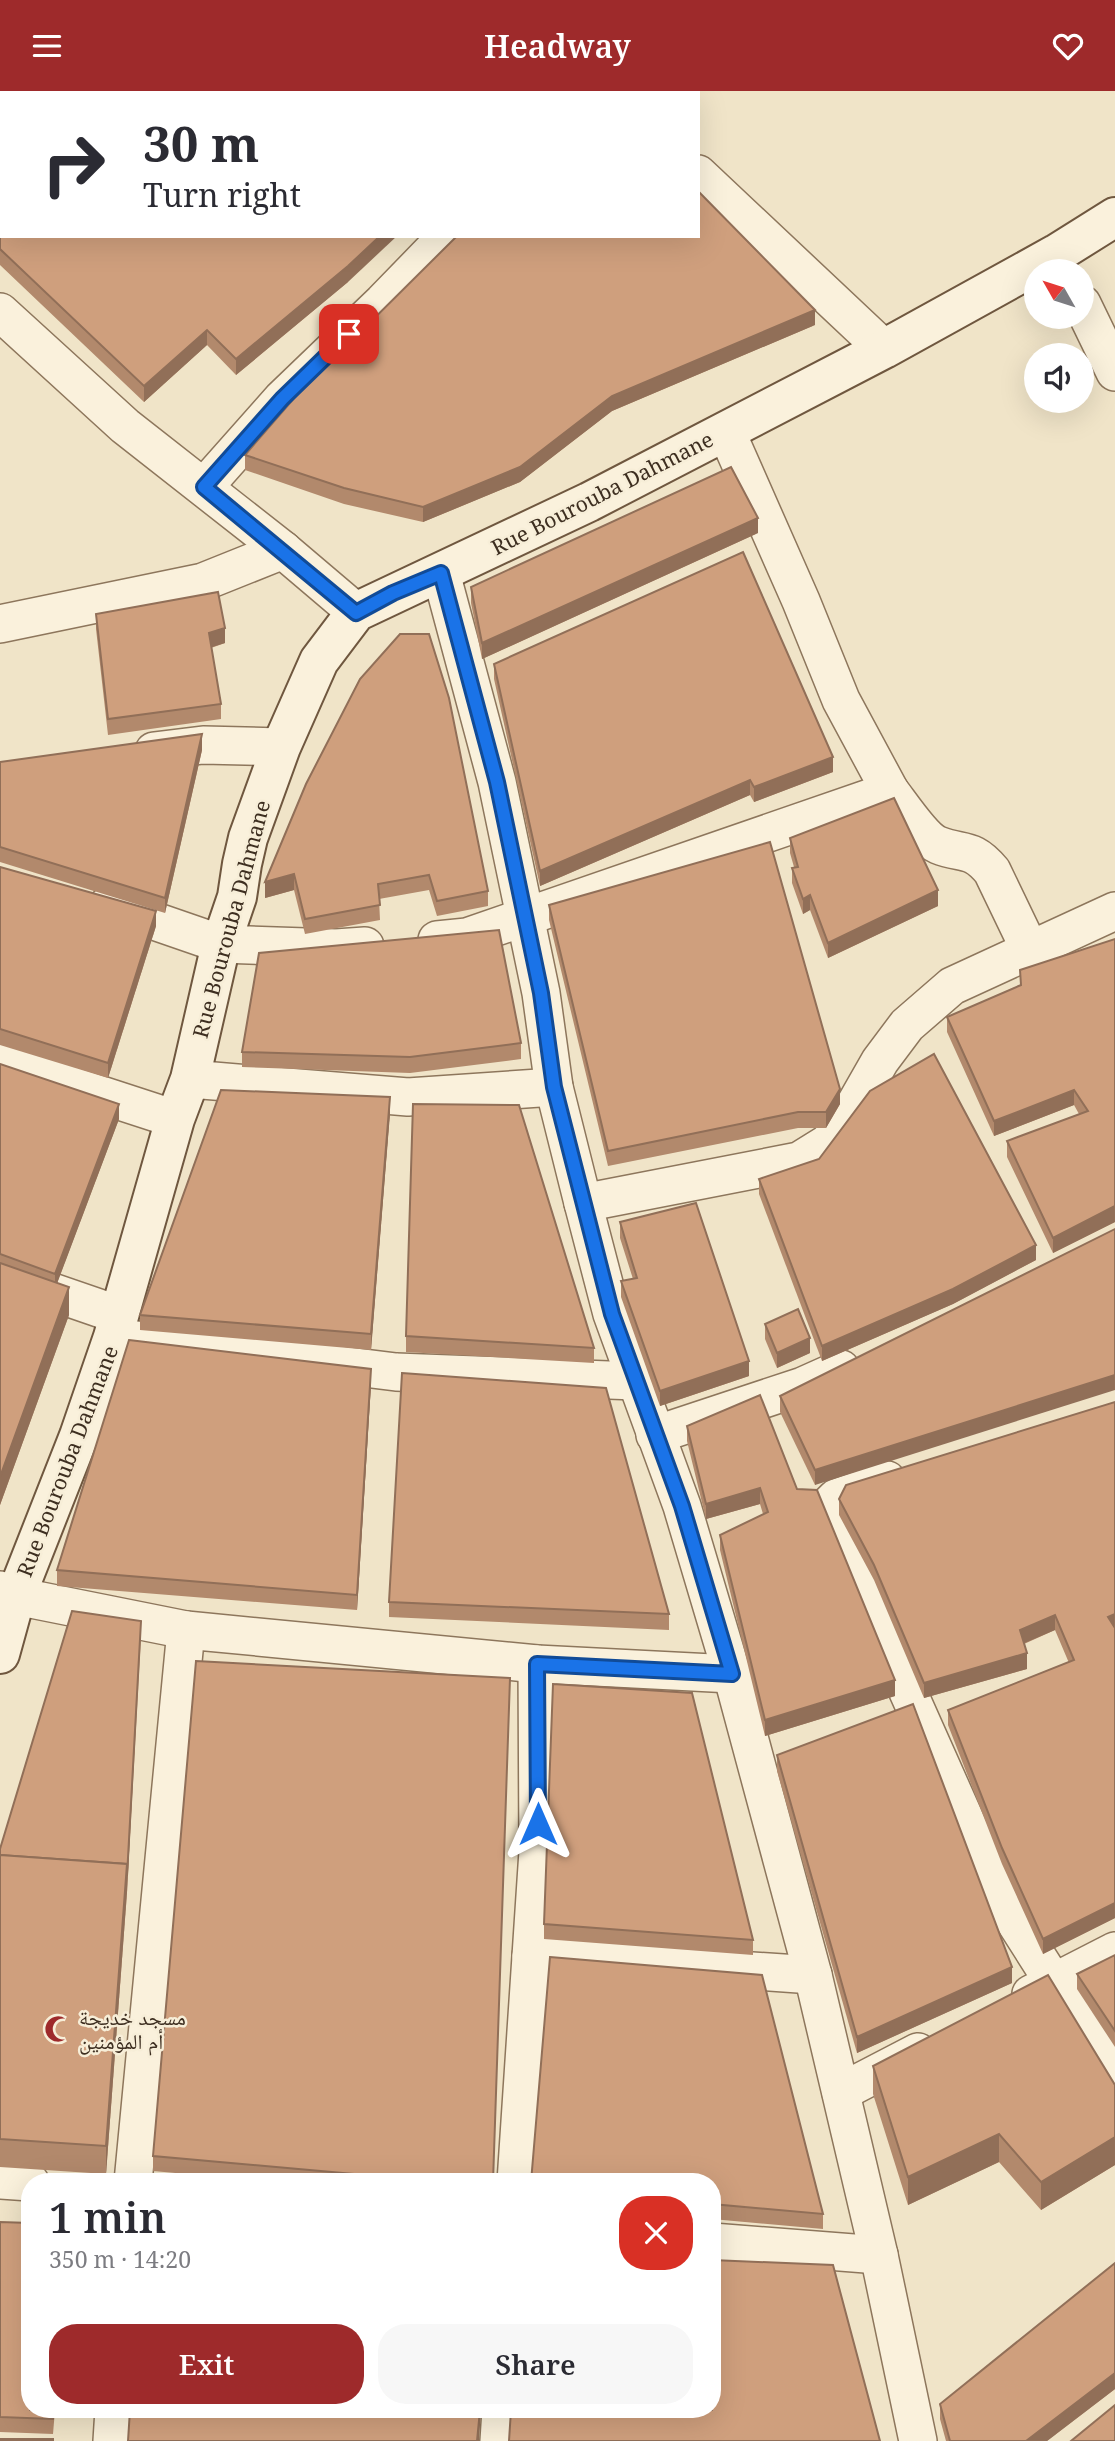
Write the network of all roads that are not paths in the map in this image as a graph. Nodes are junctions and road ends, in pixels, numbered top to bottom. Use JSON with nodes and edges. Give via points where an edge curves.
{"nodes":[{"id":1,"x":700,"y":176,"type":"edge"},
{"id":2,"x":1115,"y":217,"type":"edge"},
{"id":3,"x":445,"y":238,"type":"edge"},
{"id":4,"x":1065,"y":259,"type":"edge"},
{"id":5,"x":1024,"y":280,"type":"edge"},
{"id":6,"x":0,"y":312,"type":"edge"},
{"id":7,"x":1094,"y":329,"type":"edge"},
{"id":8,"x":884,"y":349,"type":"junction"},
{"id":9,"x":1115,"y":372,"type":"edge"},
{"id":10,"x":726,"y":431,"type":"junction"},
{"id":11,"x":204,"y":487,"type":"junction"},
{"id":12,"x":283,"y":551,"type":"junction"},
{"id":13,"x":441,"y":573,"type":"junction"},
{"id":14,"x":356,"y":613,"type":"junction"},
{"id":15,"x":0,"y":624,"type":"edge"},
{"id":16,"x":281,"y":747,"type":"junction"},
{"id":17,"x":122,"y":755,"type":"edge"},
{"id":18,"x":890,"y":791,"type":"junction"},
{"id":19,"x":79,"y":896,"type":"edge"},
{"id":20,"x":1115,"y":911,"type":"edge"},
{"id":21,"x":525,"y":917,"type":"junction"},
{"id":22,"x":221,"y":944,"type":"junction"},
{"id":23,"x":1030,"y":950,"type":"junction"},
{"id":24,"x":0,"y":1062,"type":"edge"},
{"id":25,"x":190,"y":1079,"type":"junction"},
{"id":26,"x":554,"y":1087,"type":"junction"},
{"id":27,"x":175,"y":1119,"type":"junction"},
{"id":28,"x":583,"y":1203,"type":"junction"},
{"id":29,"x":0,"y":1274,"type":"edge"},
{"id":30,"x":116,"y":1326,"type":"junction"},
{"id":31,"x":875,"y":1354,"type":"edge"},
{"id":32,"x":636,"y":1381,"type":"junction"},
{"id":33,"x":656,"y":1435,"type":"junction"},
{"id":34,"x":920,"y":1470,"type":"edge"},
{"id":35,"x":8,"y":1593,"type":"edge"},
{"id":36,"x":186,"y":1630,"type":"junction"},
{"id":37,"x":0,"y":1654,"type":"edge"},
{"id":38,"x":537,"y":1664,"type":"junction"},
{"id":39,"x":732,"y":1674,"type":"junction"},
{"id":40,"x":915,"y":1708,"type":"junction"},
{"id":41,"x":879,"y":1721,"type":"edge"},
{"id":42,"x":793,"y":1751,"type":"edge"},
{"id":43,"x":756,"y":1764,"type":"junction"},
{"id":44,"x":1115,"y":1951,"type":"edge"},
{"id":45,"x":531,"y":1957,"type":"junction"},
{"id":46,"x":813,"y":1975,"type":"junction"},
{"id":47,"x":1053,"y":1982,"type":"junction"},
{"id":48,"x":1006,"y":2007,"type":"edge"},
{"id":49,"x":947,"y":2037,"type":"edge"},
{"id":50,"x":1115,"y":2080,"type":"edge"},
{"id":51,"x":841,"y":2092,"type":"junction"},
{"id":52,"x":134,"y":2173,"type":"edge"},
{"id":53,"x":517,"y":2173,"type":"edge"},
{"id":54,"x":0,"y":2180,"type":"edge"},
{"id":55,"x":21,"y":2181,"type":"edge"},
{"id":56,"x":721,"y":2243,"type":"edge"},
{"id":57,"x":879,"y":2255,"type":"junction"},
{"id":58,"x":113,"y":2418,"type":"edge"},
{"id":59,"x":500,"y":2418,"type":"edge"},
{"id":60,"x":112,"y":2441,"type":"edge"},
{"id":61,"x":499,"y":2441,"type":"edge"},
{"id":62,"x":918,"y":2441,"type":"edge"}],
"edges":[{"from":1,"to":8,"type":"street"},
{"from":2,"to":4,"type":"street","name":"Rue Bourouba Dahmane"},
{"from":3,"to":11,"type":"street","via":[[282,399]]},
{"from":5,"to":8,"type":"street","name":"Rue Bourouba Dahmane"},
{"from":6,"to":11,"type":"street","via":[[125,426]]},
{"from":7,"to":9,"type":"street"},
{"from":8,"to":10,"type":"street","name":"Rue Bourouba Dahmane"},
{"from":10,"to":13,"type":"street","name":"Rue Bourouba Dahmane"},
{"from":10,"to":18,"type":"street","via":[[841,700]]},
{"from":11,"to":12,"type":"street"},
{"from":12,"to":14,"type":"street"},
{"from":12,"to":15,"type":"street","via":[[203,582]]},
{"from":13,"to":14,"type":"street","name":"Rue Bourouba Dahmane"},
{"from":13,"to":21,"type":"street","via":[[497,782]]},
{"from":14,"to":16,"type":"street","name":"Rue Bourouba Dahmane","via":[[319,661]]},
{"from":16,"to":17,"type":"street","via":[[203,745]]},
{"from":16,"to":22,"type":"street","name":"Rue Bourouba Dahmane","via":[[248,838],[237,897]]},
{"from":18,"to":21,"type":"street"},
{"from":18,"to":23,"type":"street","via":[[936,845],[971,852],[983,860]]},
{"from":19,"to":22,"type":"street"},
{"from":20,"to":23,"type":"street"},
{"from":21,"to":22,"type":"street","via":[[467,937],[336,948]]},
{"from":21,"to":26,"type":"street"},
{"from":22,"to":25,"type":"street","name":"Rue Bourouba Dahmane"},
{"from":23,"to":28,"type":"street","via":[[952,986],[907,1025],[844,1123],[828,1143],[799,1161]]},
{"from":24,"to":27,"type":"street"},
{"from":25,"to":26,"type":"street","via":[[408,1097]]},
{"from":25,"to":27,"type":"street","name":"Rue Bourouba Dahmane"},
{"from":26,"to":28,"type":"street"},
{"from":27,"to":30,"type":"street","name":"Rue Bourouba Dahmane"},
{"from":28,"to":32,"type":"street","via":[[612,1314]]},
{"from":29,"to":30,"type":"street"},
{"from":30,"to":32,"type":"street","via":[[396,1372]]},
{"from":30,"to":35,"type":"street","name":"Rue Bourouba Dahmane","via":[[79,1436]]},
{"from":31,"to":33,"type":"street","via":[[803,1386]]},
{"from":32,"to":33,"type":"street"},
{"from":33,"to":39,"type":"street"},
{"from":34,"to":40,"type":"street","via":[[836,1498],[829,1509]]},
{"from":35,"to":36,"type":"street"},
{"from":35,"to":37,"type":"street","name":"Rue Bourouba Dahmane"},
{"from":36,"to":38,"type":"street"},
{"from":36,"to":52,"type":"street"},
{"from":38,"to":39,"type":"street"},
{"from":38,"to":45,"type":"street","via":[[538,1851]]},
{"from":39,"to":43,"type":"street"},
{"from":40,"to":41,"type":"street"},
{"from":40,"to":47,"type":"street","via":[[999,1898]]},
{"from":42,"to":43,"type":"street"},
{"from":43,"to":46,"type":"street"},
{"from":44,"to":47,"type":"street"},
{"from":45,"to":46,"type":"street"},
{"from":45,"to":53,"type":"street"},
{"from":46,"to":51,"type":"street"},
{"from":47,"to":48,"type":"street"},
{"from":47,"to":50,"type":"street"},
{"from":49,"to":51,"type":"street"},
{"from":51,"to":57,"type":"street"},
{"from":54,"to":55,"type":"street"},
{"from":56,"to":57,"type":"street"},
{"from":57,"to":62,"type":"street"},
{"from":58,"to":60,"type":"street"},
{"from":59,"to":61,"type":"street"}]}
